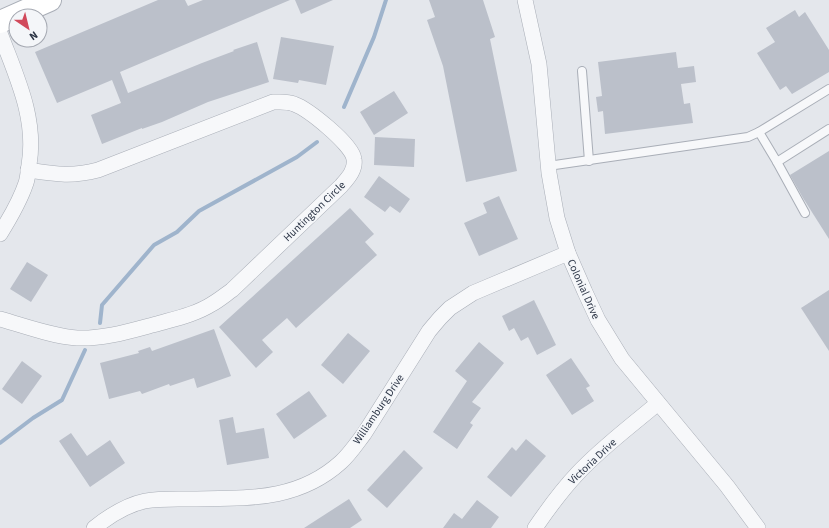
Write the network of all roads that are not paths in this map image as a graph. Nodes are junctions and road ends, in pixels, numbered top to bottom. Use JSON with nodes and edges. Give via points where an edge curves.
{"nodes":[{"id":1,"x":50,"y":0,"type":"edge"},
{"id":2,"x":525,"y":0,"type":"edge"},
{"id":3,"x":0,"y":22,"type":"edge"},
{"id":4,"x":0,"y":33,"type":"edge"},
{"id":5,"x":582,"y":71,"type":"dead end"},
{"id":6,"x":829,"y":89,"type":"edge"},
{"id":7,"x":829,"y":129,"type":"edge"},
{"id":8,"x":759,"y":132,"type":"junction"},
{"id":9,"x":589,"y":161,"type":"junction"},
{"id":10,"x":777,"y":162,"type":"junction"},
{"id":11,"x":548,"y":166,"type":"junction"},
{"id":12,"x":28,"y":170,"type":"junction"},
{"id":13,"x":804,"y":213,"type":"dead end"},
{"id":14,"x":0,"y":234,"type":"edge"},
{"id":15,"x":568,"y":253,"type":"junction"},
{"id":16,"x":0,"y":320,"type":"edge"},
{"id":17,"x":658,"y":403,"type":"junction"},
{"id":18,"x":94,"y":528,"type":"edge"},
{"id":19,"x":535,"y":528,"type":"edge"},
{"id":20,"x":758,"y":528,"type":"edge"}],
"edges":[{"from":1,"to":3,"type":"main road"},
{"from":2,"to":11,"type":"street","name":"Colonial Drive","via":[[539,64]]},
{"from":4,"to":12,"type":"street","via":[[28,110],[31,138]]},
{"from":5,"to":9,"type":"lane"},
{"from":6,"to":8,"type":"lane"},
{"from":7,"to":10,"type":"lane"},
{"from":8,"to":9,"type":"lane","via":[[748,137]]},
{"from":8,"to":10,"type":"lane"},
{"from":9,"to":11,"type":"lane"},
{"from":10,"to":13,"type":"lane"},
{"from":11,"to":15,"type":"street","name":"Colonial Drive","via":[[557,218]]},
{"from":12,"to":14,"type":"street","via":[[17,206]]},
{"from":12,"to":16,"type":"street","name":"Huntington Circle","via":[[72,175],[98,170],[273,102],[293,103],[315,116],[347,146],[354,160],[354,167],[341,186],[232,290],[201,310],[122,334],[91,338],[61,336]]},
{"from":15,"to":17,"type":"street","name":"Colonial Drive","via":[[584,292],[610,342]]},
{"from":15,"to":18,"type":"street","name":"Williamburg Drive","via":[[474,292],[450,308],[429,331],[364,434],[341,462],[315,479],[269,496],[145,501],[118,511]]},
{"from":17,"to":19,"type":"street","name":"Victoria Drive","via":[[577,474]]},
{"from":17,"to":20,"type":"street","name":"Colonial Drive","via":[[727,486]]}]}
